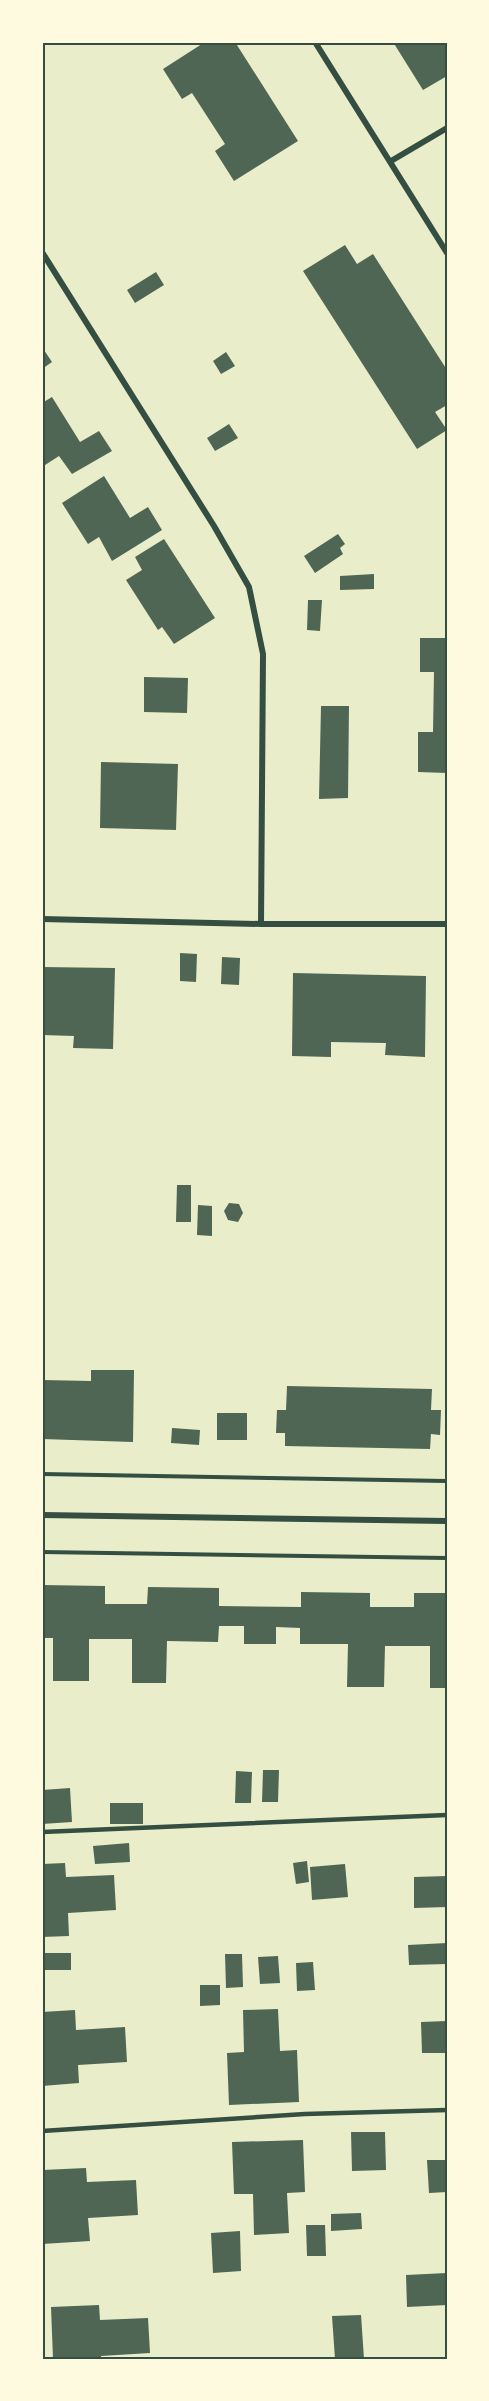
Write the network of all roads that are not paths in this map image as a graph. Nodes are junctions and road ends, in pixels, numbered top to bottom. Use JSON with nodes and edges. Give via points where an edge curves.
{"nodes":[{"id":1,"x":315,"y":42,"type":"edge"},
{"id":2,"x":447,"y":128,"type":"edge"},
{"id":3,"x":391,"y":161,"type":"junction"},
{"id":4,"x":42,"y":252,"type":"edge"},
{"id":5,"x":447,"y":253,"type":"edge"},
{"id":6,"x":42,"y":919,"type":"edge"},
{"id":7,"x":261,"y":924,"type":"junction"},
{"id":8,"x":447,"y":924,"type":"edge"},
{"id":9,"x":42,"y":1515,"type":"edge"},
{"id":10,"x":447,"y":1521,"type":"edge"},
{"id":11,"x":447,"y":1815,"type":"edge"},
{"id":12,"x":42,"y":1833,"type":"edge"},
{"id":13,"x":447,"y":2110,"type":"edge"},
{"id":14,"x":42,"y":2131,"type":"edge"}],
"edges":[{"from":1,"to":3,"type":"street"},
{"from":2,"to":3,"type":"street"},
{"from":3,"to":5,"type":"street"},
{"from":4,"to":7,"type":"street","via":[[249,587],[263,654]]},
{"from":6,"to":7,"type":"street"},
{"from":7,"to":8,"type":"street"},
{"from":9,"to":10,"type":"street"},
{"from":11,"to":12,"type":"lane"},
{"from":13,"to":14,"type":"lane","via":[[305,2114]]}]}
